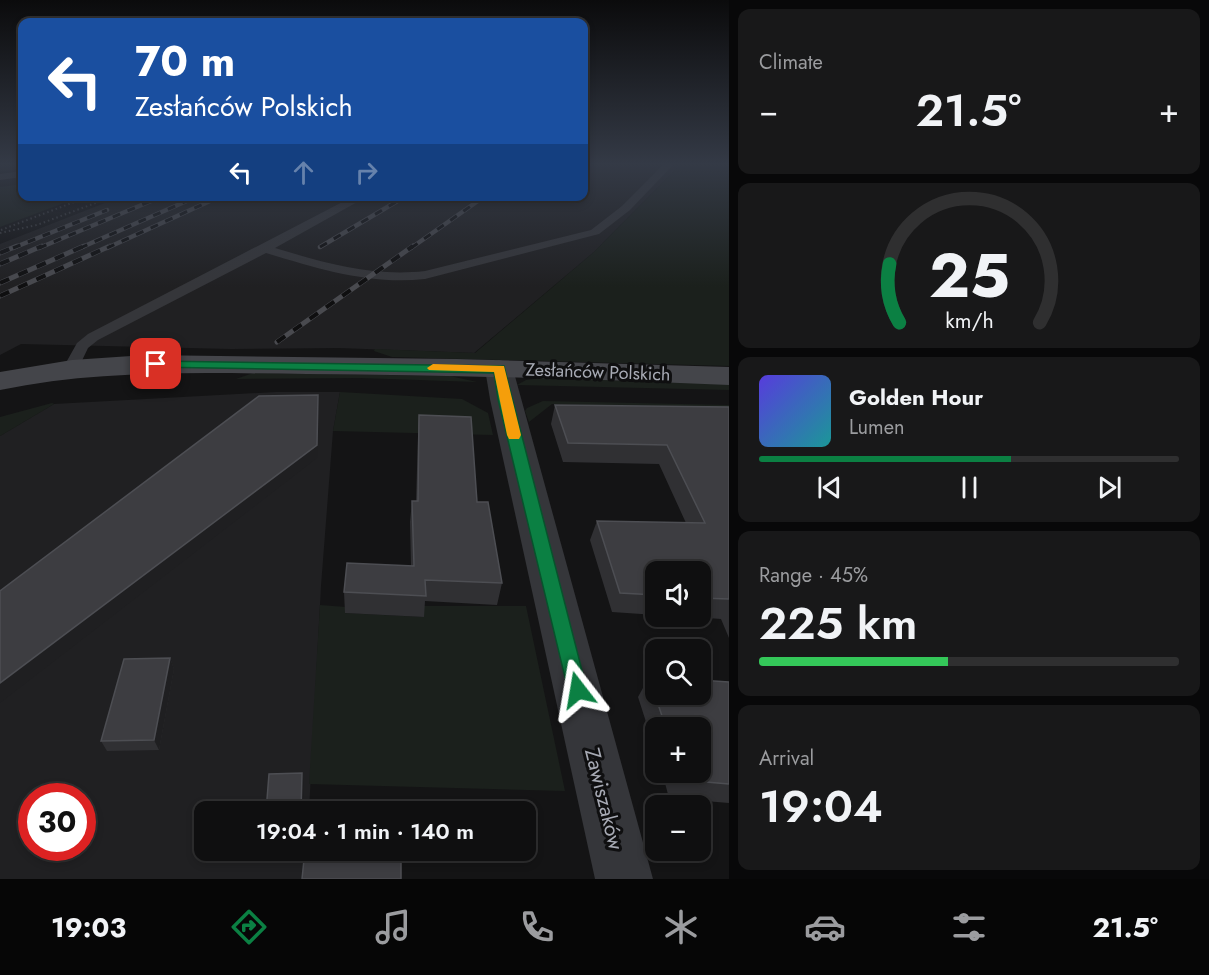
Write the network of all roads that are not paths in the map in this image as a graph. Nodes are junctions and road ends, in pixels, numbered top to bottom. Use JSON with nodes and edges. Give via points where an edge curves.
{"nodes":[{"id":1,"x":346,"y":205,"type":"edge"},
{"id":2,"x":629,"y":205,"type":"edge"},
{"id":3,"x":265,"y":249,"type":"junction"},
{"id":4,"x":71,"y":368,"type":"junction"},
{"id":5,"x":499,"y":369,"type":"junction"},
{"id":6,"x":729,"y":376,"type":"edge"},
{"id":7,"x":0,"y":381,"type":"edge"},
{"id":8,"x":624,"y":879,"type":"edge"}],
"edges":[{"from":1,"to":3,"type":"lane"},
{"from":2,"to":3,"type":"lane","via":[[595,232],[425,275],[372,275]]},
{"from":3,"to":4,"type":"lane","via":[[93,337],[82,346]]},
{"from":4,"to":5,"type":"main road","name":"Zesłańców Polskich","via":[[101,364],[202,364]]},
{"from":4,"to":7,"type":"main road","name":"Zesłańców Polskich"},
{"from":5,"to":6,"type":"main road","name":"Zesłańców Polskich"},
{"from":5,"to":8,"type":"street","name":"Zawiszaków"}]}
